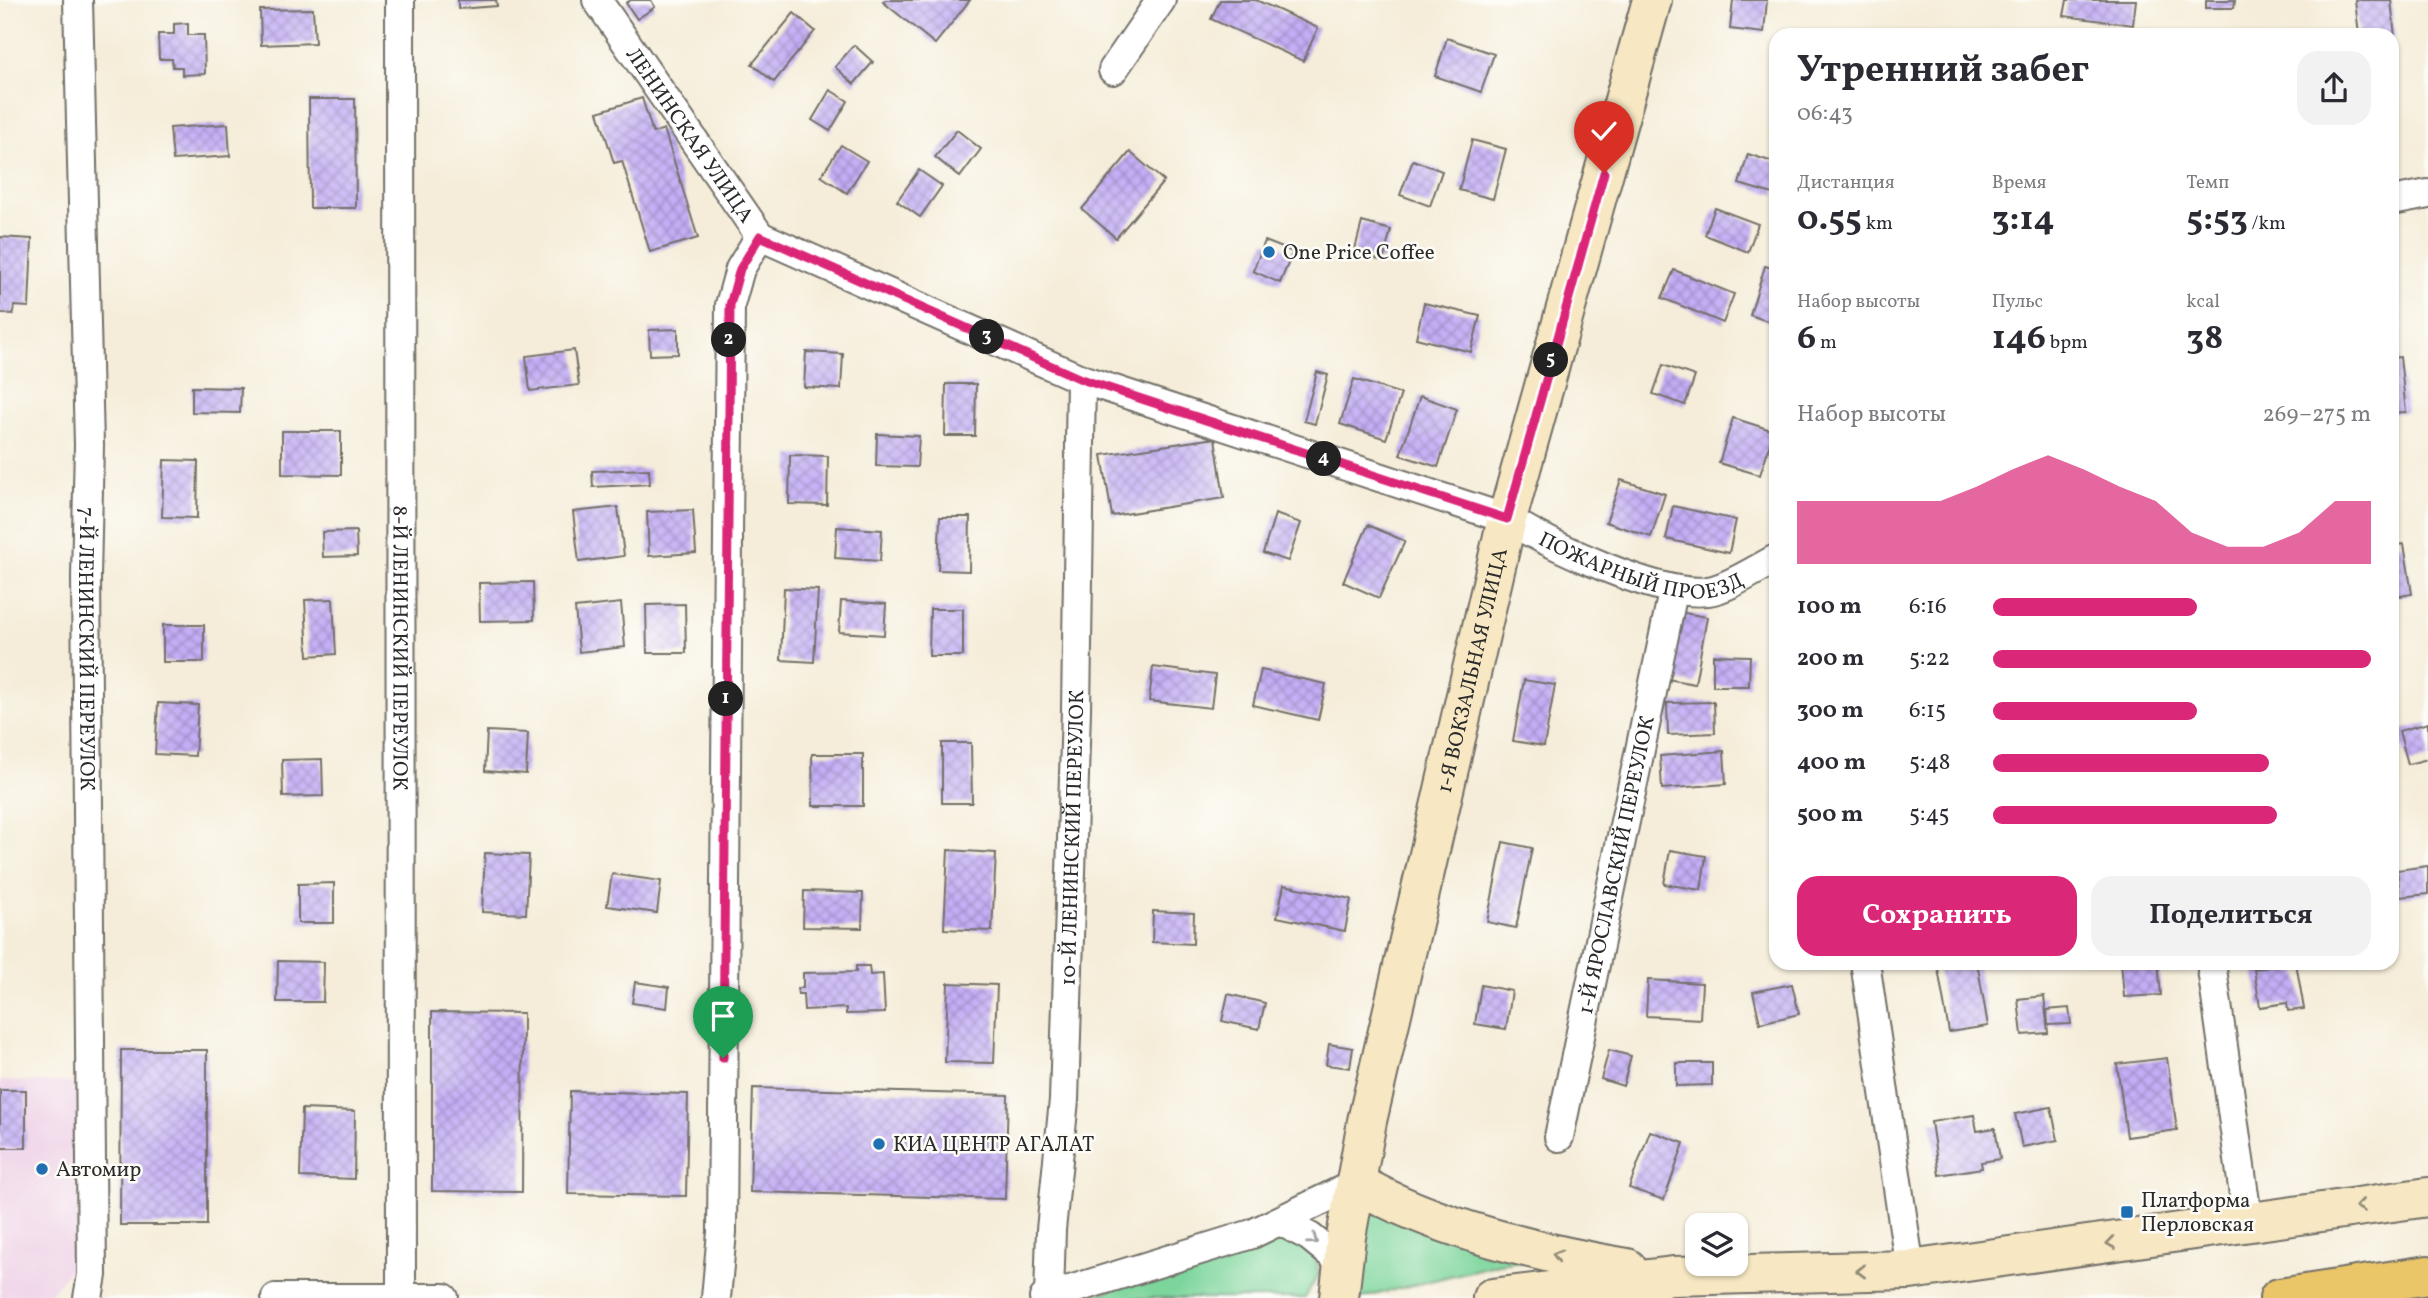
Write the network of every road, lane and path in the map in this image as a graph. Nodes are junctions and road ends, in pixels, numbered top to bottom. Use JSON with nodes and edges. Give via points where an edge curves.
{"nodes":[{"id":1,"x":78,"y":0,"type":"edge"},
{"id":2,"x":400,"y":0,"type":"edge"},
{"id":3,"x":597,"y":0,"type":"edge"},
{"id":4,"x":1161,"y":0,"type":"edge"},
{"id":5,"x":1652,"y":0,"type":"edge"},
{"id":6,"x":1113,"y":70,"type":"dead end"},
{"id":7,"x":2399,"y":201,"type":"edge"},
{"id":8,"x":2427,"y":201,"type":"edge"},
{"id":9,"x":760,"y":236,"type":"junction"},
{"id":10,"x":1081,"y":379,"type":"junction"},
{"id":11,"x":1507,"y":519,"type":"junction"},
{"id":12,"x":1769,"y":562,"type":"edge"},
{"id":13,"x":1673,"y":592,"type":"junction"},
{"id":14,"x":1866,"y":970,"type":"edge"},
{"id":15,"x":2212,"y":970,"type":"edge"},
{"id":16,"x":1559,"y":1137,"type":"dead end"},
{"id":17,"x":1357,"y":1183,"type":"junction"},
{"id":18,"x":2428,"y":1197,"type":"edge"},
{"id":19,"x":1280,"y":1221,"type":"junction"},
{"id":20,"x":2248,"y":1223,"type":"junction"},
{"id":21,"x":1910,"y":1270,"type":"junction"},
{"id":22,"x":1672,"y":1276,"type":"junction"},
{"id":23,"x":2428,"y":1276,"type":"edge"},
{"id":24,"x":1341,"y":1281,"type":"edge"},
{"id":25,"x":401,"y":1297,"type":"edge"},
{"id":26,"x":88,"y":1298,"type":"edge"},
{"id":27,"x":275,"y":1298,"type":"edge"},
{"id":28,"x":443,"y":1298,"type":"edge"},
{"id":29,"x":716,"y":1298,"type":"edge"},
{"id":30,"x":1047,"y":1298,"type":"edge"},
{"id":31,"x":1492,"y":1298,"type":"edge"},
{"id":32,"x":2279,"y":1298,"type":"edge"}],
"edges":[{"from":1,"to":26,"type":"street","name":"7-Й ЛЕНИНСКИЙ ПЕРЕУЛОК","via":[[89,445],[92,1275]]},
{"from":2,"to":25,"type":"street","name":"8-Й ЛЕНИНСКИЙ ПЕРЕУЛОК"},
{"from":3,"to":9,"type":"street","name":"ЛЕНИНСКАЯ УЛИЦА"},
{"from":4,"to":6,"type":"street"},
{"from":5,"to":11,"type":"street","name":"1-Я ВОКЗАЛЬНАЯ УЛИЦА"},
{"from":7,"to":8,"type":"street"},
{"from":9,"to":10,"type":"street","name":"ЛЕНИНСКАЯ УЛИЦА"},
{"from":9,"to":29,"type":"street","via":[[740,269],[730,305],[722,1232]]},
{"from":10,"to":11,"type":"street","name":"ЛЕНИНСКАЯ УЛИЦА"},
{"from":10,"to":30,"type":"street","name":"10-Й ЛЕНИНСКИЙ ПЕРЕУЛОК","via":[[1065,1086]]},
{"from":11,"to":13,"type":"street","name":"ПОЖАРНЫЙ ПРОЕЗД","via":[[1549,544]]},
{"from":11,"to":17,"type":"street","name":"1-Я ВОКЗАЛЬНАЯ УЛИЦА","via":[[1367,1121]]},
{"from":12,"to":13,"type":"street","name":"ПОЖАРНЫЙ ПРОЕЗД","via":[[1710,592]]},
{"from":13,"to":16,"type":"street","name":"1-Й ЯРОСЛАВСКИЙ ПЕРЕУЛОК"},
{"from":14,"to":21,"type":"street"},
{"from":15,"to":20,"type":"street"},
{"from":17,"to":19,"type":"street"},
{"from":22,"to":17,"type":"street","one_way":true,"via":[[1561,1257],[1417,1212]]},
{"from":17,"to":24,"type":"street","name":"1-Я ВОКЗАЛЬНАЯ УЛИЦА"},
{"from":18,"to":20,"type":"street","one_way":true},
{"from":19,"to":24,"type":"street","one_way":true,"via":[[1310,1237]]},
{"from":19,"to":30,"type":"street","via":[[1252,1234]]},
{"from":20,"to":21,"type":"street","one_way":true},
{"from":21,"to":22,"type":"street","one_way":true},
{"from":22,"to":31,"type":"street"},
{"from":23,"to":32,"type":"highway"},
{"from":25,"to":27,"type":"street"},
{"from":25,"to":28,"type":"street"}]}
